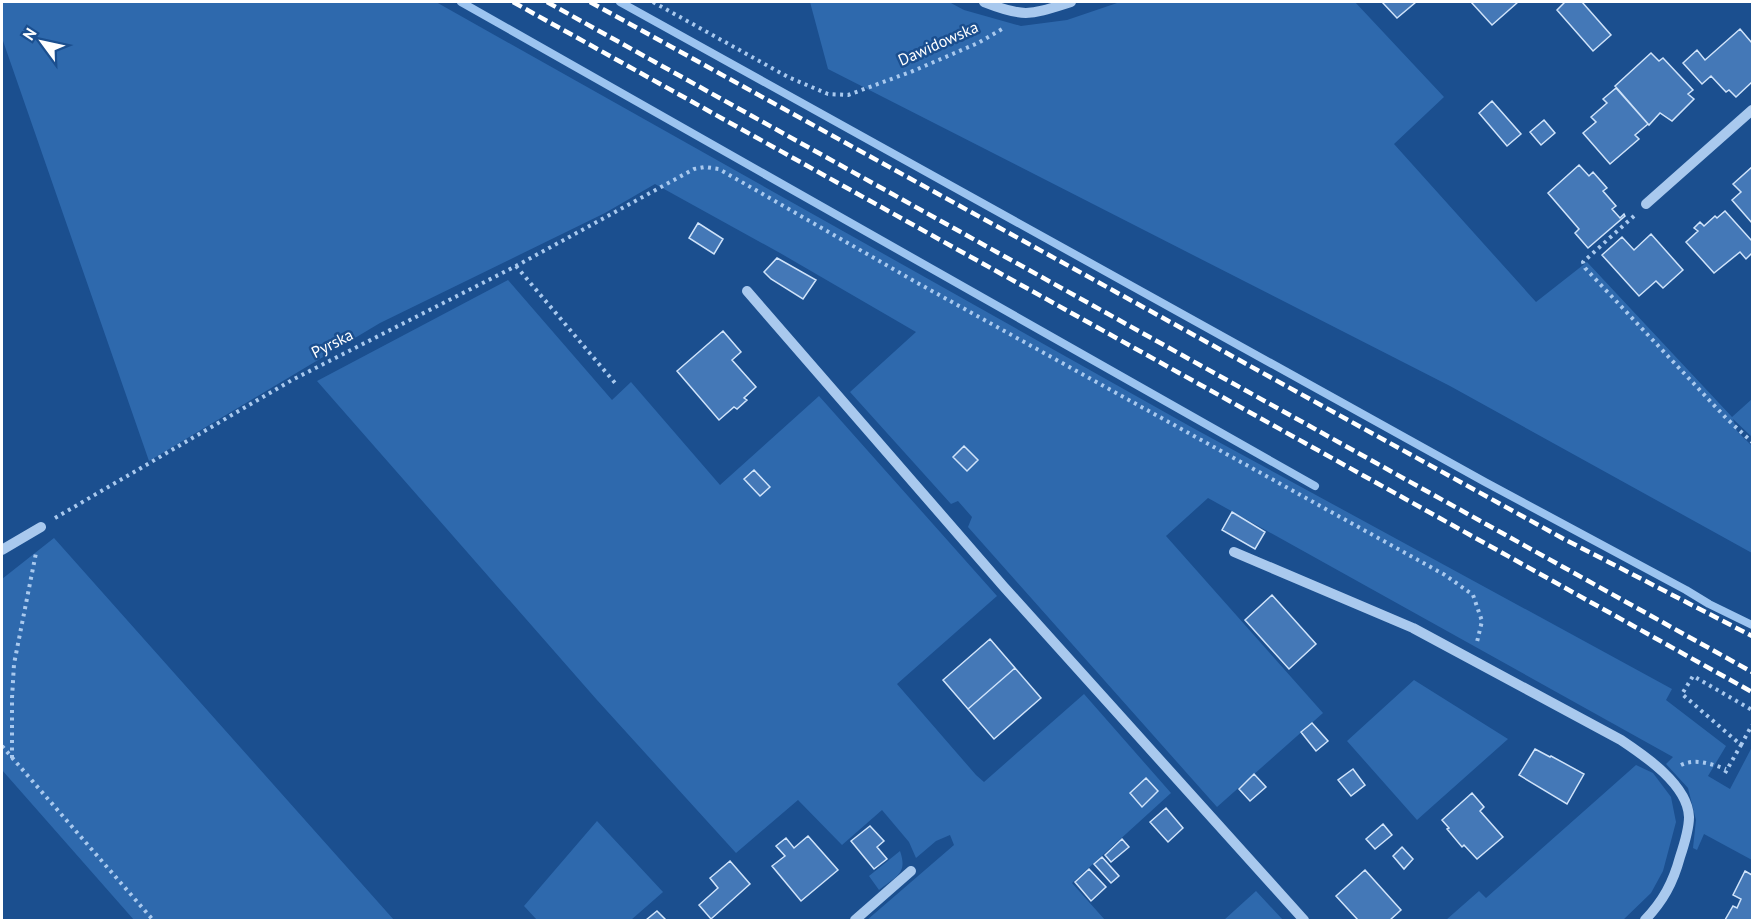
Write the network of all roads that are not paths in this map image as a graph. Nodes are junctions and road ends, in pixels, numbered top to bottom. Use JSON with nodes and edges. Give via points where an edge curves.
{"nodes":[{"id":1,"x":984,"y":2,"type":"edge"},
{"id":2,"x":1071,"y":2,"type":"edge"},
{"id":3,"x":1752,"y":110,"type":"edge"},
{"id":4,"x":1646,"y":204,"type":"road end"},
{"id":5,"x":747,"y":291,"type":"dead end"},
{"id":6,"x":41,"y":527,"type":"road end"},
{"id":7,"x":2,"y":550,"type":"edge"},
{"id":8,"x":1234,"y":552,"type":"dead end"},
{"id":9,"x":911,"y":871,"type":"dead end"},
{"id":10,"x":855,"y":921,"type":"edge"},
{"id":11,"x":1304,"y":921,"type":"edge"},
{"id":12,"x":1645,"y":921,"type":"edge"}],
"edges":[{"from":1,"to":2,"type":"street","via":[[1026,14]]},
{"from":3,"to":4,"type":"street"},
{"from":5,"to":11,"type":"street","via":[[1004,587]]},
{"from":6,"to":7,"type":"street"},
{"from":8,"to":12,"type":"street","via":[[1413,628],[1621,740],[1667,776],[1685,800],[1689,817],[1686,839],[1664,899]]},
{"from":9,"to":10,"type":"street"}]}
